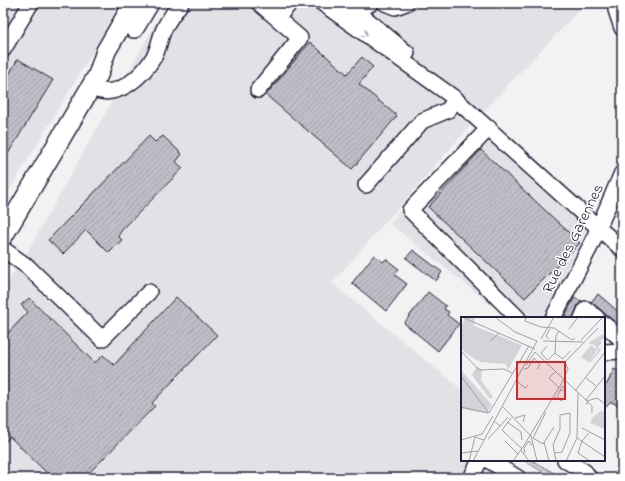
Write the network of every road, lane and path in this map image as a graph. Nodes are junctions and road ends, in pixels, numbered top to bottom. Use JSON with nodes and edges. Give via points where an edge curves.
{"nodes":[{"id":1,"x":31,"y":3,"type":"edge"},
{"id":2,"x":134,"y":3,"type":"edge"},
{"id":3,"x":142,"y":3,"type":"edge"},
{"id":4,"x":149,"y":3,"type":"edge"},
{"id":5,"x":181,"y":3,"type":"edge"},
{"id":6,"x":259,"y":3,"type":"edge"},
{"id":7,"x":290,"y":3,"type":"edge"},
{"id":8,"x":322,"y":3,"type":"edge"},
{"id":9,"x":372,"y":3,"type":"edge"},
{"id":10,"x":385,"y":3,"type":"edge"},
{"id":11,"x":406,"y":3,"type":"edge"},
{"id":12,"x":619,"y":3,"type":"edge"},
{"id":13,"x":349,"y":11,"type":"edge"},
{"id":14,"x":277,"y":18,"type":"junction"},
{"id":15,"x":622,"y":28,"type":"edge"},
{"id":16,"x":3,"y":50,"type":"edge"},
{"id":17,"x":95,"y":81,"type":"junction"},
{"id":18,"x":258,"y":90,"type":"dead end"},
{"id":19,"x":454,"y":98,"type":"junction"},
{"id":20,"x":489,"y":128,"type":"junction"},
{"id":21,"x":622,"y":174,"type":"edge"},
{"id":22,"x":366,"y":185,"type":"dead end"},
{"id":23,"x":598,"y":228,"type":"junction"},
{"id":24,"x":3,"y":236,"type":"edge"},
{"id":25,"x":3,"y":249,"type":"edge"},
{"id":26,"x":622,"y":249,"type":"edge"},
{"id":27,"x":148,"y":292,"type":"dead end"},
{"id":28,"x":517,"y":317,"type":"edge"},
{"id":29,"x":554,"y":317,"type":"edge"},
{"id":30,"x":582,"y":317,"type":"edge"},
{"id":31,"x":596,"y":317,"type":"edge"},
{"id":32,"x":605,"y":325,"type":"edge"},
{"id":33,"x":622,"y":340,"type":"edge"},
{"id":34,"x":605,"y":352,"type":"edge"},
{"id":35,"x":622,"y":352,"type":"edge"},
{"id":36,"x":480,"y":461,"type":"edge"},
{"id":37,"x":490,"y":461,"type":"edge"},
{"id":38,"x":567,"y":461,"type":"edge"},
{"id":39,"x":471,"y":478,"type":"edge"},
{"id":40,"x":518,"y":478,"type":"edge"},
{"id":41,"x":589,"y":478,"type":"edge"}],
"edges":[{"from":1,"to":16,"type":"street"},
{"from":2,"to":17,"type":"main road","via":[[106,51]]},
{"from":3,"to":17,"type":"street"},
{"from":4,"to":17,"type":"main road","via":[[117,56]]},
{"from":5,"to":17,"type":"street","via":[[164,27],[155,54],[139,77],[125,87],[111,92],[98,91]]},
{"from":6,"to":14,"type":"street"},
{"from":7,"to":14,"type":"street"},
{"from":8,"to":13,"type":"street"},
{"from":9,"to":13,"type":"street"},
{"from":10,"to":11,"type":"street","via":[[395,7]]},
{"from":12,"to":15,"type":"street","via":[[616,10]]},
{"from":13,"to":19,"type":"street","via":[[409,55]]},
{"from":14,"to":18,"type":"street","via":[[300,38]]},
{"from":17,"to":24,"type":"main road"},
{"from":19,"to":20,"type":"street"},
{"from":19,"to":22,"type":"street","via":[[448,110],[422,121]]},
{"from":20,"to":23,"type":"street"},
{"from":20,"to":28,"type":"street","via":[[410,210]]},
{"from":21,"to":23,"type":"street","name":"Rue des Garennes"},
{"from":23,"to":26,"type":"street"},
{"from":23,"to":29,"type":"street","name":"Rue des Garennes"},
{"from":25,"to":27,"type":"street","via":[[28,267],[102,339]]},
{"from":30,"to":31,"type":"street","via":[[586,309]]},
{"from":32,"to":33,"type":"street"},
{"from":34,"to":35,"type":"street"},
{"from":36,"to":39,"type":"street"},
{"from":37,"to":40,"type":"street"},
{"from":38,"to":41,"type":"street","via":[[585,472]]}]}
